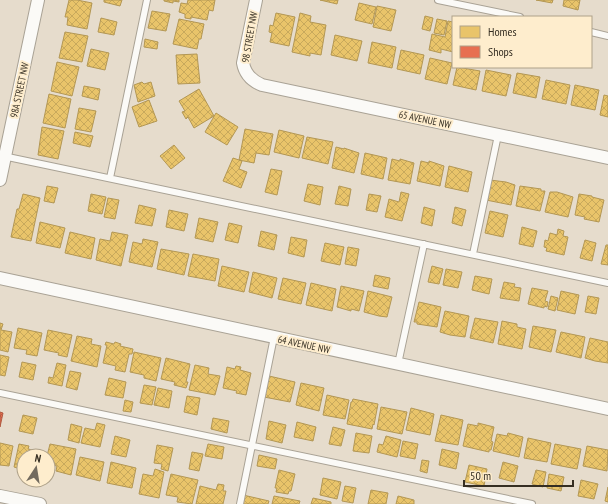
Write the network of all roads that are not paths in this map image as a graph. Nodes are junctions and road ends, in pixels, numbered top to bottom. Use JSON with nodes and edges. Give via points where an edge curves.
{"nodes":[{"id":1,"x":38,"y":0,"type":"edge"},
{"id":2,"x":147,"y":0,"type":"edge"},
{"id":3,"x":256,"y":0,"type":"edge"},
{"id":4,"x":438,"y":0,"type":"edge"},
{"id":5,"x":515,"y":16,"type":"edge"},
{"id":6,"x":592,"y":32,"type":"edge"},
{"id":7,"x":608,"y":36,"type":"edge"},
{"id":8,"x":247,"y":73,"type":"joint"},
{"id":9,"x":498,"y":134,"type":"junction"},
{"id":10,"x":2,"y":156,"type":"edge"},
{"id":11,"x":608,"y":158,"type":"edge"},
{"id":12,"x":110,"y":178,"type":"junction"},
{"id":13,"x":0,"y":180,"type":"edge"},
{"id":14,"x":424,"y":244,"type":"junction"},
{"id":15,"x":473,"y":254,"type":"junction"},
{"id":16,"x":0,"y":278,"type":"edge"},
{"id":17,"x":608,"y":282,"type":"edge"},
{"id":18,"x":274,"y":338,"type":"junction"},
{"id":19,"x":398,"y":364,"type":"junction"},
{"id":20,"x":0,"y":393,"type":"edge"},
{"id":21,"x":608,"y":408,"type":"edge"},
{"id":22,"x":252,"y":446,"type":"junction"},
{"id":23,"x":0,"y":496,"type":"edge"},
{"id":24,"x":40,"y":504,"type":"edge"},
{"id":25,"x":240,"y":504,"type":"edge"},
{"id":26,"x":532,"y":504,"type":"edge"}],
"edges":[{"from":1,"to":10,"type":"street","name":"98A STREET NW"},
{"from":2,"to":12,"type":"lane"},
{"from":3,"to":8,"type":"street","name":"98 STREET NW","via":[[244,59],[244,69]]},
{"from":4,"to":5,"type":"lane"},
{"from":6,"to":7,"type":"lane"},
{"from":8,"to":9,"type":"street","name":"65 AVENUE NW","via":[[255,82],[262,85]]},
{"from":9,"to":11,"type":"street","name":"65 AVENUE NW"},
{"from":9,"to":15,"type":"lane"},
{"from":10,"to":12,"type":"lane"},
{"from":10,"to":13,"type":"street","name":"98A STREET NW"},
{"from":12,"to":14,"type":"lane"},
{"from":14,"to":15,"type":"lane"},
{"from":14,"to":19,"type":"lane"},
{"from":15,"to":17,"type":"lane"},
{"from":16,"to":18,"type":"street","name":"64 AVENUE NW"},
{"from":18,"to":19,"type":"street","name":"64 AVENUE NW"},
{"from":18,"to":22,"type":"lane"},
{"from":19,"to":21,"type":"street","name":"64 AVENUE NW"},
{"from":20,"to":22,"type":"lane"},
{"from":22,"to":25,"type":"lane"},
{"from":22,"to":26,"type":"lane"},
{"from":23,"to":24,"type":"street"}]}
